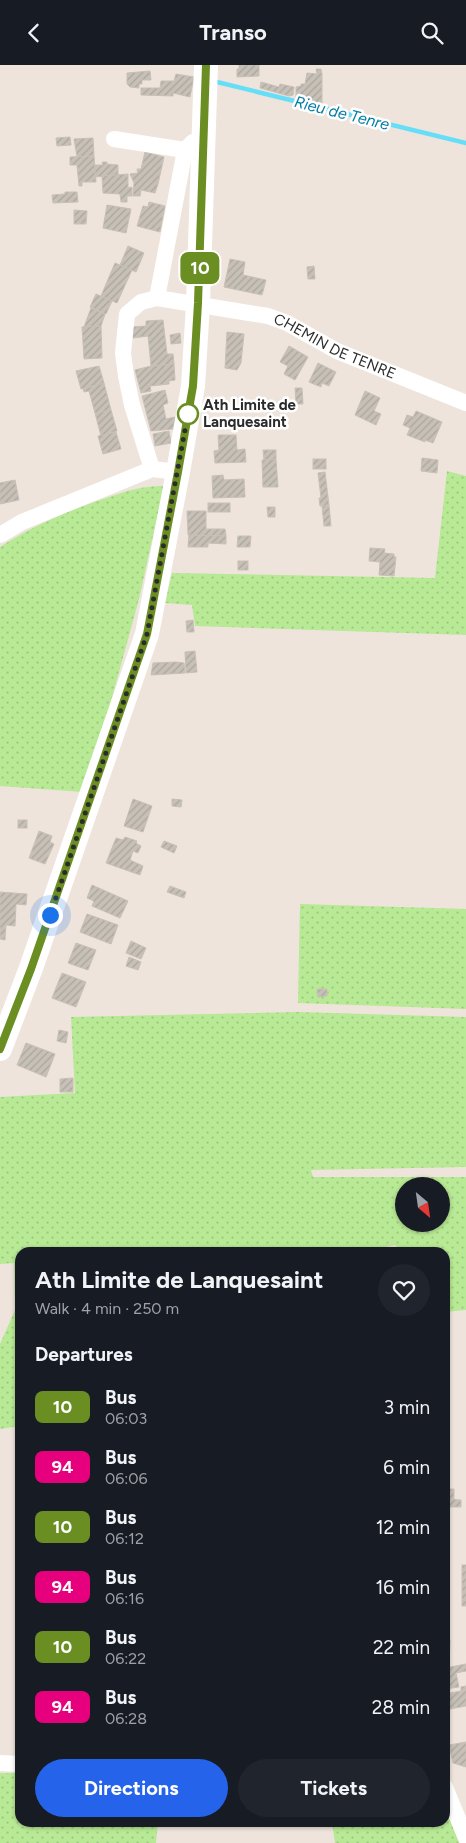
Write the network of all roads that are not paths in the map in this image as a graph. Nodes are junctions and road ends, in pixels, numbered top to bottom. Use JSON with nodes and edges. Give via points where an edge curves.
{"nodes":[{"id":1,"x":206,"y":65,"type":"edge"},
{"id":2,"x":204,"y":130,"type":"junction"},
{"id":3,"x":114,"y":139,"type":"dead end"},
{"id":4,"x":185,"y":150,"type":"junction"},
{"id":5,"x":157,"y":298,"type":"junction"},
{"id":6,"x":198,"y":303,"type":"junction"},
{"id":7,"x":466,"y":403,"type":"edge"},
{"id":8,"x":152,"y":469,"type":"junction"},
{"id":9,"x":178,"y":472,"type":"junction"},
{"id":10,"x":0,"y":535,"type":"edge"},
{"id":11,"x":0,"y":1049,"type":"edge"},
{"id":12,"x":0,"y":1763,"type":"edge"},
{"id":13,"x":15,"y":1764,"type":"edge"},
{"id":14,"x":450,"y":1799,"type":"edge"},
{"id":15,"x":466,"y":1838,"type":"edge"}],
"edges":[{"from":1,"to":2,"type":"main road"},
{"from":2,"to":4,"type":"street"},
{"from":2,"to":6,"type":"main road"},
{"from":3,"to":4,"type":"street"},
{"from":4,"to":5,"type":"street"},
{"from":5,"to":6,"type":"street","name":"CHEMIN DE TENRE"},
{"from":5,"to":8,"type":"street","via":[[141,302],[127,314],[123,353],[132,405]]},
{"from":6,"to":7,"type":"street","name":"CHEMIN DE TENRE","via":[[268,316],[287,323],[337,351]]},
{"from":6,"to":9,"type":"main road","via":[[193,386]]},
{"from":8,"to":9,"type":"street"},
{"from":8,"to":10,"type":"street","via":[[22,522]]},
{"from":9,"to":11,"type":"main road","via":[[147,634],[31,969]]},
{"from":12,"to":13,"type":"street"},
{"from":14,"to":15,"type":"street"}]}
